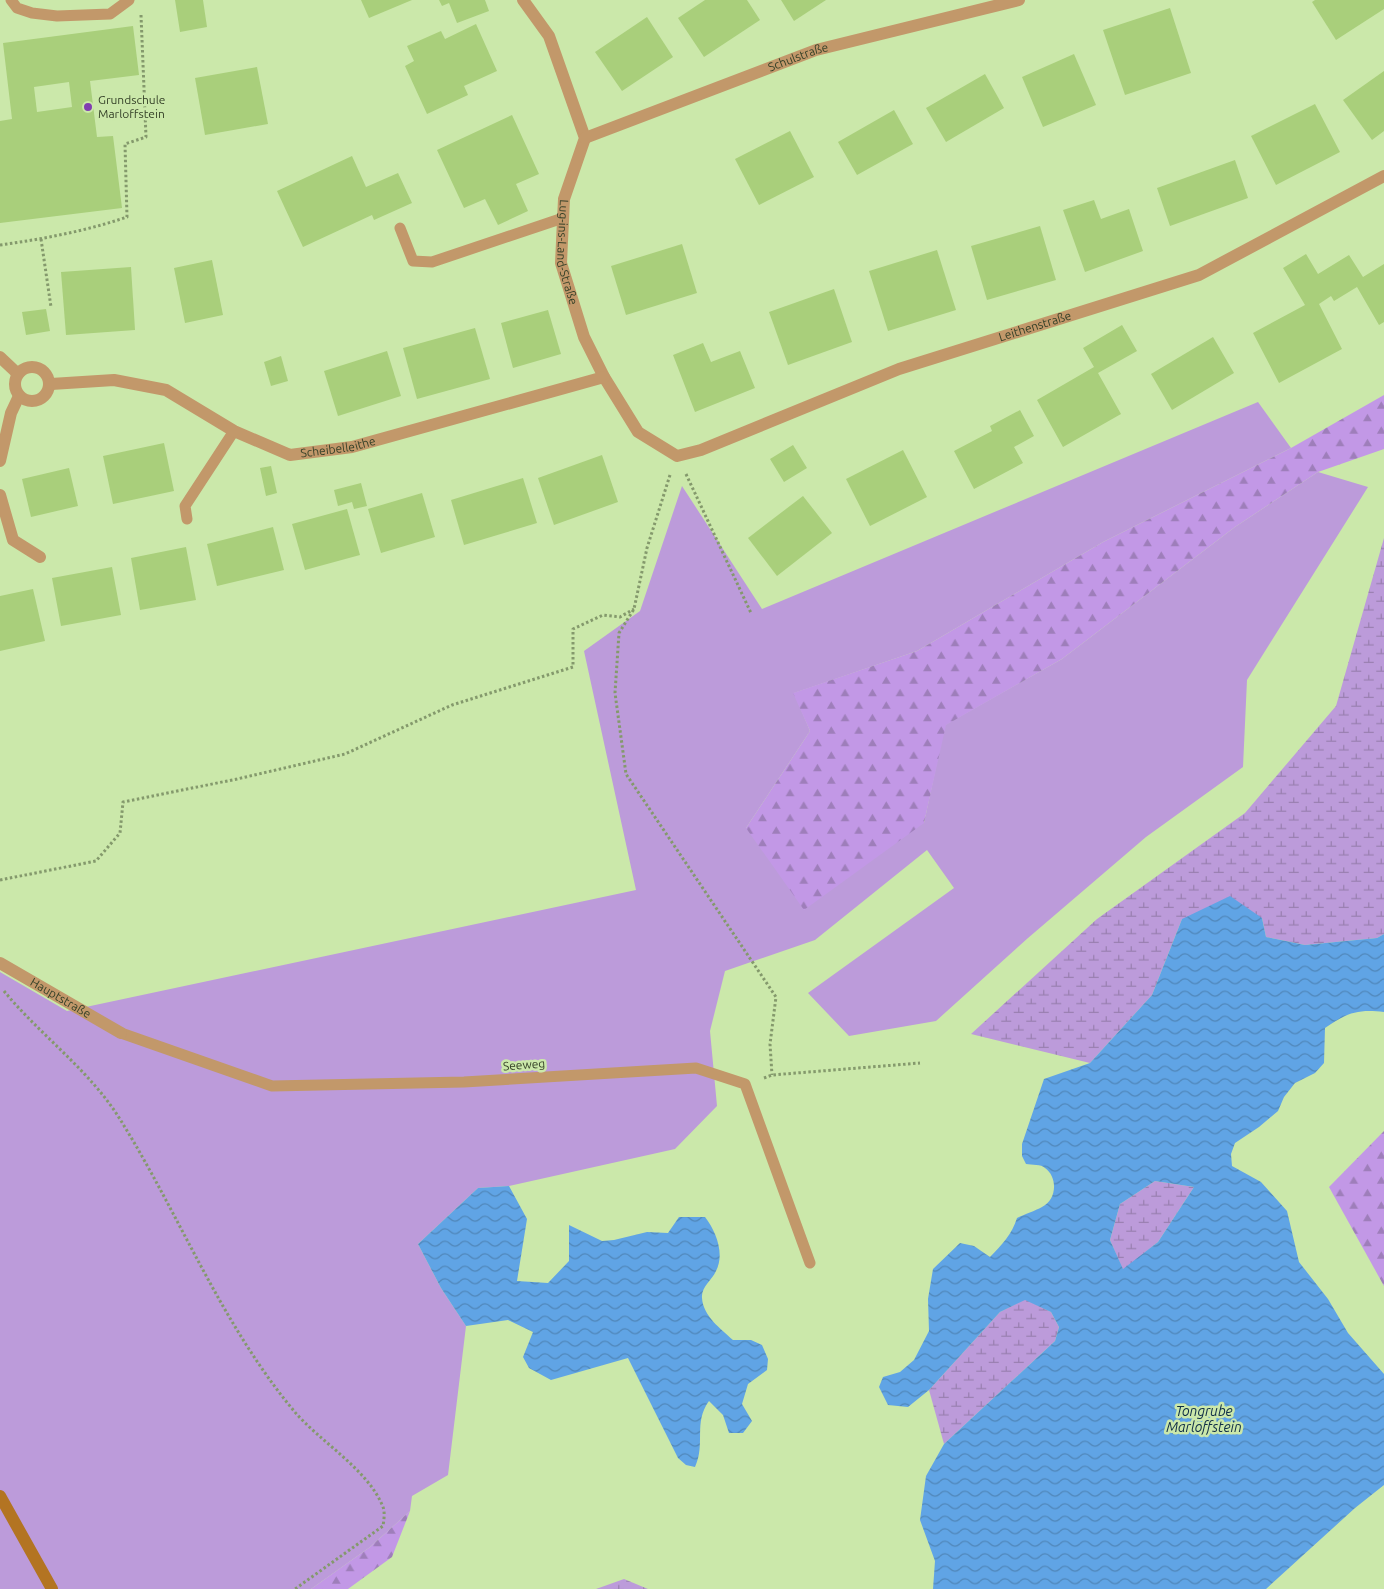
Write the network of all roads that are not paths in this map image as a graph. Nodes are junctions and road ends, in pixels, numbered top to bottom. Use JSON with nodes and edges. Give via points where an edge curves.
{"nodes":[{"id":1,"x":11,"y":0,"type":"edge"},
{"id":2,"x":129,"y":0,"type":"edge"},
{"id":3,"x":522,"y":0,"type":"edge"},
{"id":4,"x":1019,"y":0,"type":"edge"},
{"id":5,"x":584,"y":138,"type":"junction"},
{"id":6,"x":1384,"y":176,"type":"edge"},
{"id":7,"x":563,"y":218,"type":"junction"},
{"id":8,"x":400,"y":228,"type":"dead end"},
{"id":9,"x":0,"y":357,"type":"edge"},
{"id":10,"x":18,"y":374,"type":"junction"},
{"id":11,"x":604,"y":377,"type":"junction"},
{"id":12,"x":51,"y":384,"type":"junction"},
{"id":13,"x":19,"y":396,"type":"junction"},
{"id":14,"x":234,"y":430,"type":"junction"},
{"id":15,"x":677,"y":456,"type":"joint"},
{"id":16,"x":0,"y":460,"type":"edge"},
{"id":17,"x":0,"y":496,"type":"edge"},
{"id":18,"x":187,"y":519,"type":"dead end"},
{"id":19,"x":40,"y":557,"type":"dead end"},
{"id":20,"x":0,"y":963,"type":"edge"},
{"id":21,"x":121,"y":1033,"type":"joint"},
{"id":22,"x":810,"y":1263,"type":"dead end"},
{"id":23,"x":0,"y":1496,"type":"edge"},
{"id":24,"x":52,"y":1589,"type":"edge"}],
"edges":[{"from":1,"to":2,"type":"lane","via":[[16,8],[57,16],[110,14]]},
{"from":3,"to":5,"type":"street","via":[[549,36]]},
{"from":4,"to":5,"type":"street","name":"Schulstraße","via":[[816,50]]},
{"from":5,"to":7,"type":"street","name":"Lug-ins-Land-Straße","via":[[564,199]]},
{"from":6,"to":15,"type":"street","name":"Leithenstraße","via":[[1199,275],[899,369],[701,450]]},
{"from":7,"to":8,"type":"lane","via":[[432,262],[413,261]]},
{"from":7,"to":11,"type":"street","name":"Lug-ins-Land-Straße","via":[[561,264],[584,337]]},
{"from":9,"to":10,"type":"street"},
{"from":10,"to":12,"type":"street","via":[[26,367],[36,367],[48,375]]},
{"from":10,"to":13,"type":"street","via":[[14,384]]},
{"from":11,"to":14,"type":"street","name":"Scheibelleithe","via":[[352,447],[290,455]]},
{"from":11,"to":15,"type":"street","name":"Lug-ins-Land-Straße","via":[[638,432]]},
{"from":12,"to":13,"type":"street","via":[[44,397],[38,400],[30,401]]},
{"from":12,"to":14,"type":"street","name":"Scheibelleithe","via":[[114,380],[166,390]]},
{"from":13,"to":16,"type":"street","via":[[11,413]]},
{"from":14,"to":18,"type":"lane","via":[[185,506]]},
{"from":17,"to":19,"type":"street","via":[[13,540]]},
{"from":20,"to":21,"type":"street","name":"Hauptstraße"},
{"from":21,"to":22,"type":"lane","name":"Seeweg","via":[[272,1086],[464,1082],[696,1068],[745,1084]]},
{"from":23,"to":24,"type":"main road"}]}
